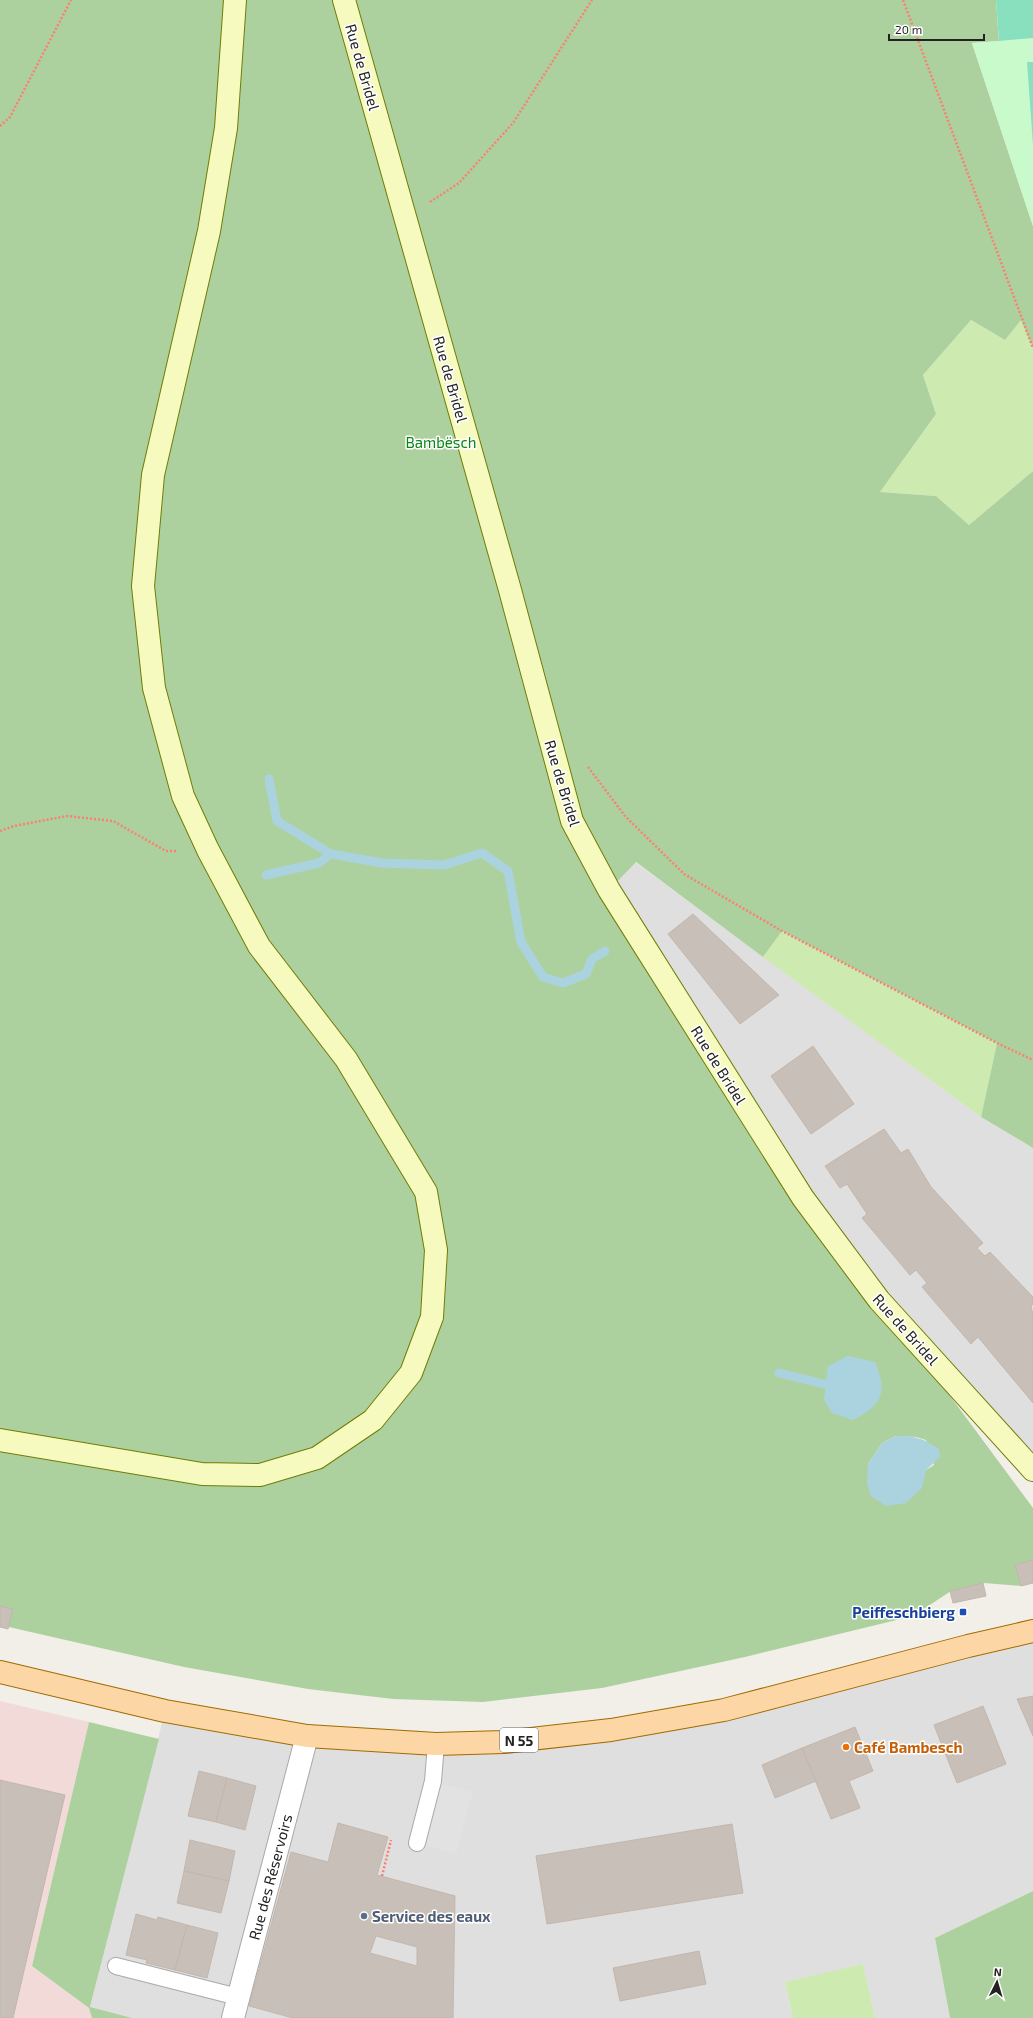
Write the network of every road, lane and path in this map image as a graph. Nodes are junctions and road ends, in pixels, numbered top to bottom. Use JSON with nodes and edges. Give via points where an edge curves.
{"nodes":[{"id":1,"x":71,"y":0,"type":"edge"},
{"id":2,"x":235,"y":0,"type":"edge"},
{"id":3,"x":344,"y":0,"type":"edge"},
{"id":4,"x":592,"y":0,"type":"edge"},
{"id":5,"x":903,"y":0,"type":"edge"},
{"id":6,"x":0,"y":126,"type":"edge"},
{"id":7,"x":406,"y":218,"type":"junction"},
{"id":8,"x":1033,"y":348,"type":"edge"},
{"id":9,"x":587,"y":766,"type":"dead end"},
{"id":10,"x":0,"y":831,"type":"edge"},
{"id":11,"x":208,"y":850,"type":"junction"},
{"id":12,"x":1033,"y":1060,"type":"edge"},
{"id":13,"x":0,"y":1440,"type":"edge"},
{"id":14,"x":1033,"y":1470,"type":"edge"},
{"id":15,"x":1033,"y":1631,"type":"edge"},
{"id":16,"x":0,"y":1672,"type":"edge"},
{"id":17,"x":307,"y":1736,"type":"junction"},
{"id":18,"x":436,"y":1744,"type":"junction"},
{"id":19,"x":417,"y":1843,"type":"dead end"},
{"id":20,"x":116,"y":1966,"type":"dead end"},
{"id":21,"x":238,"y":1997,"type":"junction"},
{"id":22,"x":233,"y":2018,"type":"edge"}],
"edges":[{"from":1,"to":6,"type":"path","via":[[10,117]]},
{"from":2,"to":11,"type":"main road","via":[[226,128],[209,231],[152,475],[144,586],[154,688],[183,796]]},
{"from":3,"to":7,"type":"main road","name":"Rue de Bridel"},
{"from":4,"to":7,"type":"path","via":[[513,123],[459,183]]},
{"from":5,"to":8,"type":"path"},
{"from":7,"to":14,"type":"main road","name":"Rue de Bridel","via":[[572,821],[609,890],[808,1204],[879,1300]]},
{"from":9,"to":12,"type":"path","via":[[625,816],[684,874],[782,931]]},
{"from":10,"to":11,"type":"path","via":[[66,816],[113,821],[166,851]]},
{"from":11,"to":13,"type":"main road","via":[[259,946],[346,1059],[426,1192],[436,1250],[432,1317],[411,1373],[373,1420],[317,1458],[260,1475],[202,1474]]},
{"from":15,"to":18,"type":"main road","number":"N 55","via":[[724,1710],[611,1730],[504,1742]]},
{"from":16,"to":17,"type":"main road","number":"N 55","via":[[165,1711]]},
{"from":17,"to":18,"type":"main road","number":"N 55"},
{"from":17,"to":21,"type":"street","name":"Rue des Réservoirs"},
{"from":18,"to":19,"type":"lane","via":[[433,1781]]},
{"from":20,"to":21,"type":"lane"},
{"from":21,"to":22,"type":"street","name":"Rue des Réservoirs"}]}
